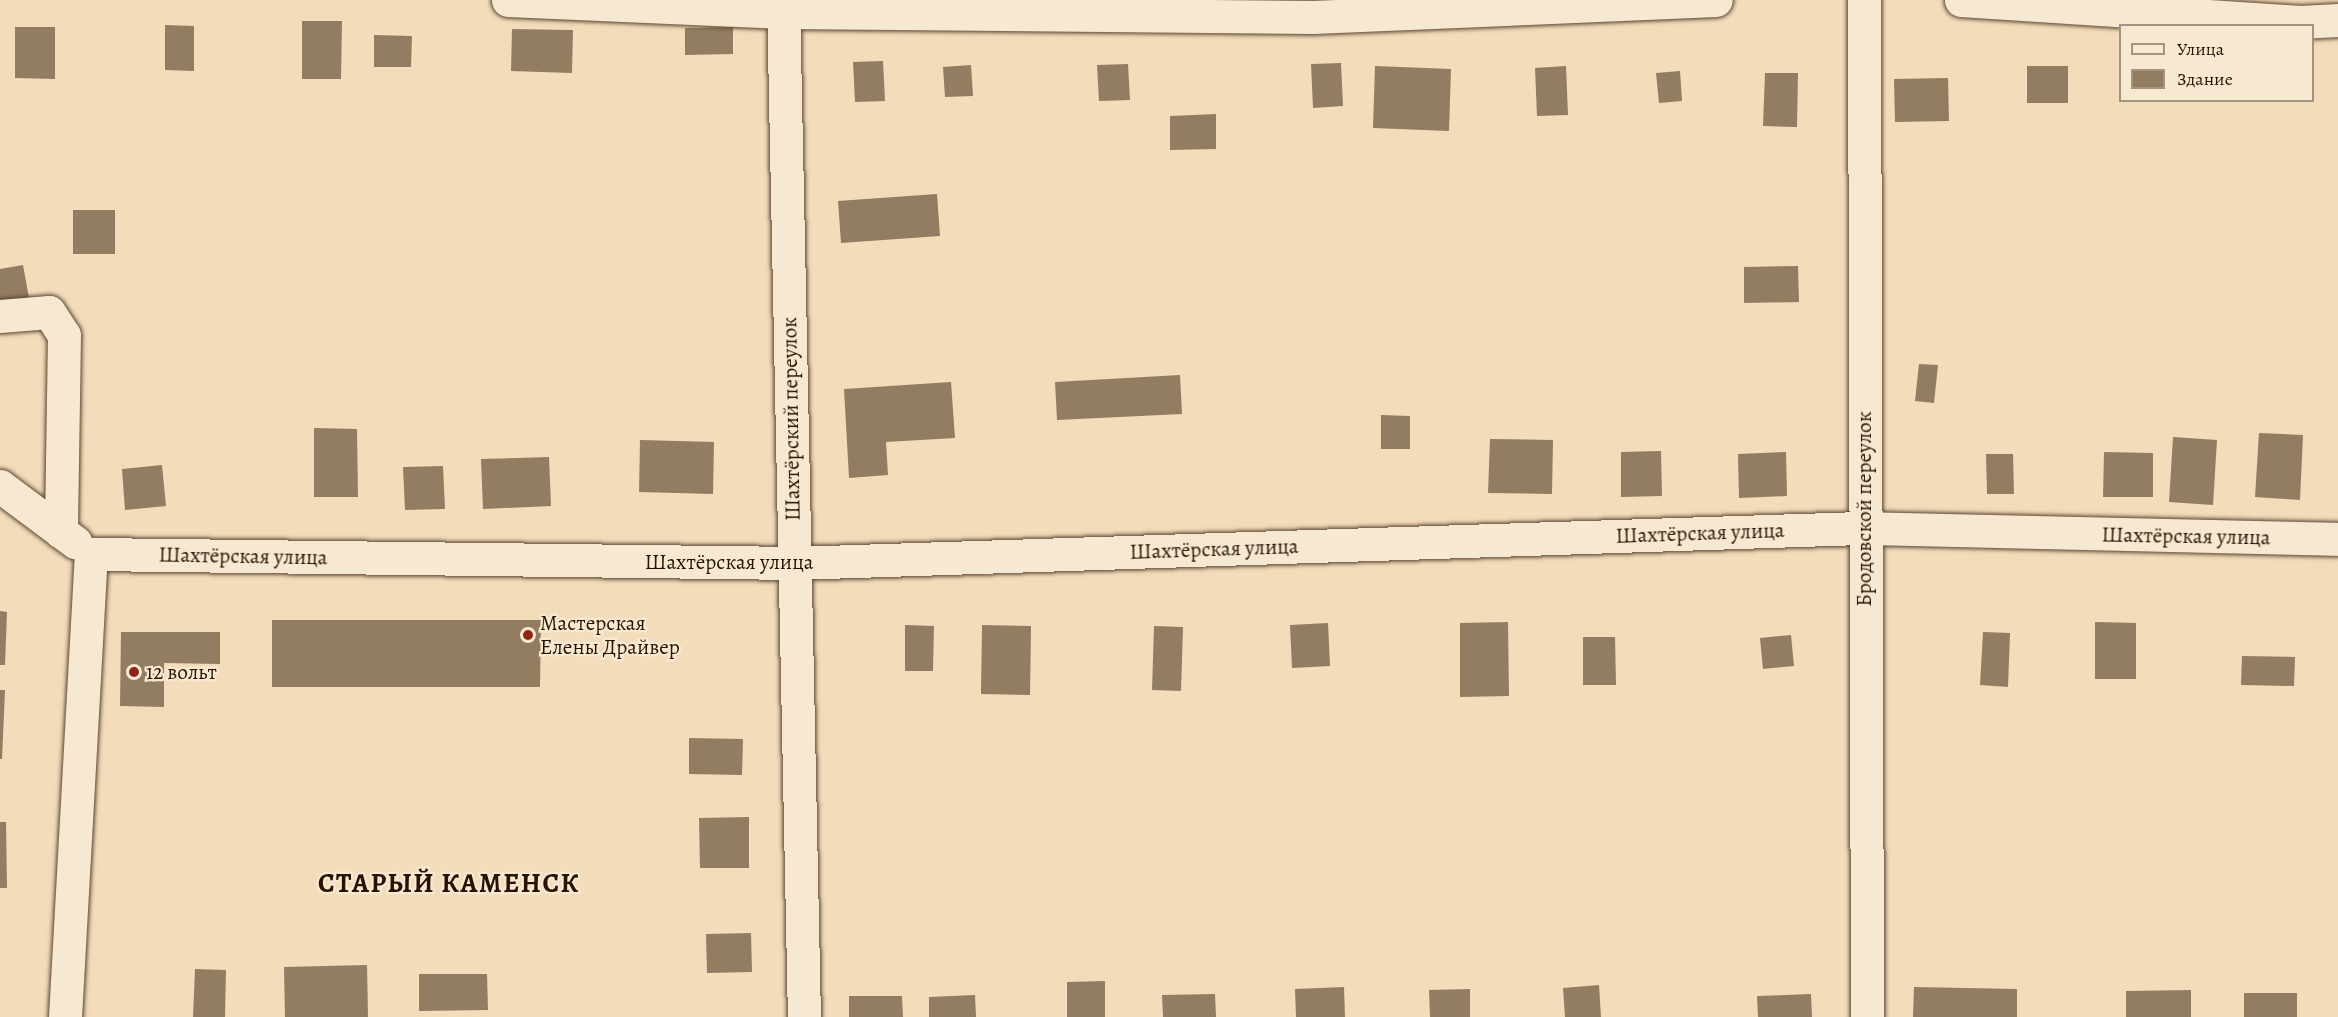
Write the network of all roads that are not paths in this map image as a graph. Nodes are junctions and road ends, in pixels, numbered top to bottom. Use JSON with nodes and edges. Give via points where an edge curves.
{"nodes":[{"id":1,"x":508,"y":0,"type":"edge"},
{"id":2,"x":1716,"y":0,"type":"edge"},
{"id":3,"x":1864,"y":0,"type":"edge"},
{"id":4,"x":1961,"y":0,"type":"edge"},
{"id":5,"x":783,"y":6,"type":"edge"},
{"id":6,"x":1313,"y":9,"type":"edge"},
{"id":7,"x":2300,"y":11,"type":"edge"},
{"id":8,"x":2338,"y":20,"type":"edge"},
{"id":9,"x":0,"y":316,"type":"edge"},
{"id":10,"x":0,"y":486,"type":"edge"},
{"id":11,"x":1863,"y":528,"type":"junction"},
{"id":12,"x":61,"y":532,"type":"junction"},
{"id":13,"x":2338,"y":539,"type":"edge"},
{"id":14,"x":91,"y":554,"type":"junction"},
{"id":15,"x":794,"y":563,"type":"junction"},
{"id":16,"x":65,"y":1017,"type":"edge"},
{"id":17,"x":804,"y":1017,"type":"edge"},
{"id":18,"x":1867,"y":1017,"type":"edge"}],
"edges":[{"from":1,"to":5,"type":"street"},
{"from":2,"to":6,"type":"street"},
{"from":3,"to":11,"type":"street","name":"Бродовской переулок"},
{"from":4,"to":7,"type":"street"},
{"from":5,"to":6,"type":"street"},
{"from":5,"to":15,"type":"street","name":"Шахтёрский переулок"},
{"from":7,"to":8,"type":"street"},
{"from":9,"to":12,"type":"street","via":[[49,312],[63,334]]},
{"from":10,"to":12,"type":"street"},
{"from":11,"to":13,"type":"street","name":"Шахтёрская улица"},
{"from":11,"to":15,"type":"street","name":"Шахтёрская улица"},
{"from":11,"to":18,"type":"street","name":"Бродовской переулок"},
{"from":12,"to":14,"type":"street"},
{"from":14,"to":15,"type":"street","name":"Шахтёрская улица"},
{"from":14,"to":16,"type":"street"},
{"from":15,"to":17,"type":"street","name":"Шахтёрский переулок"}]}
